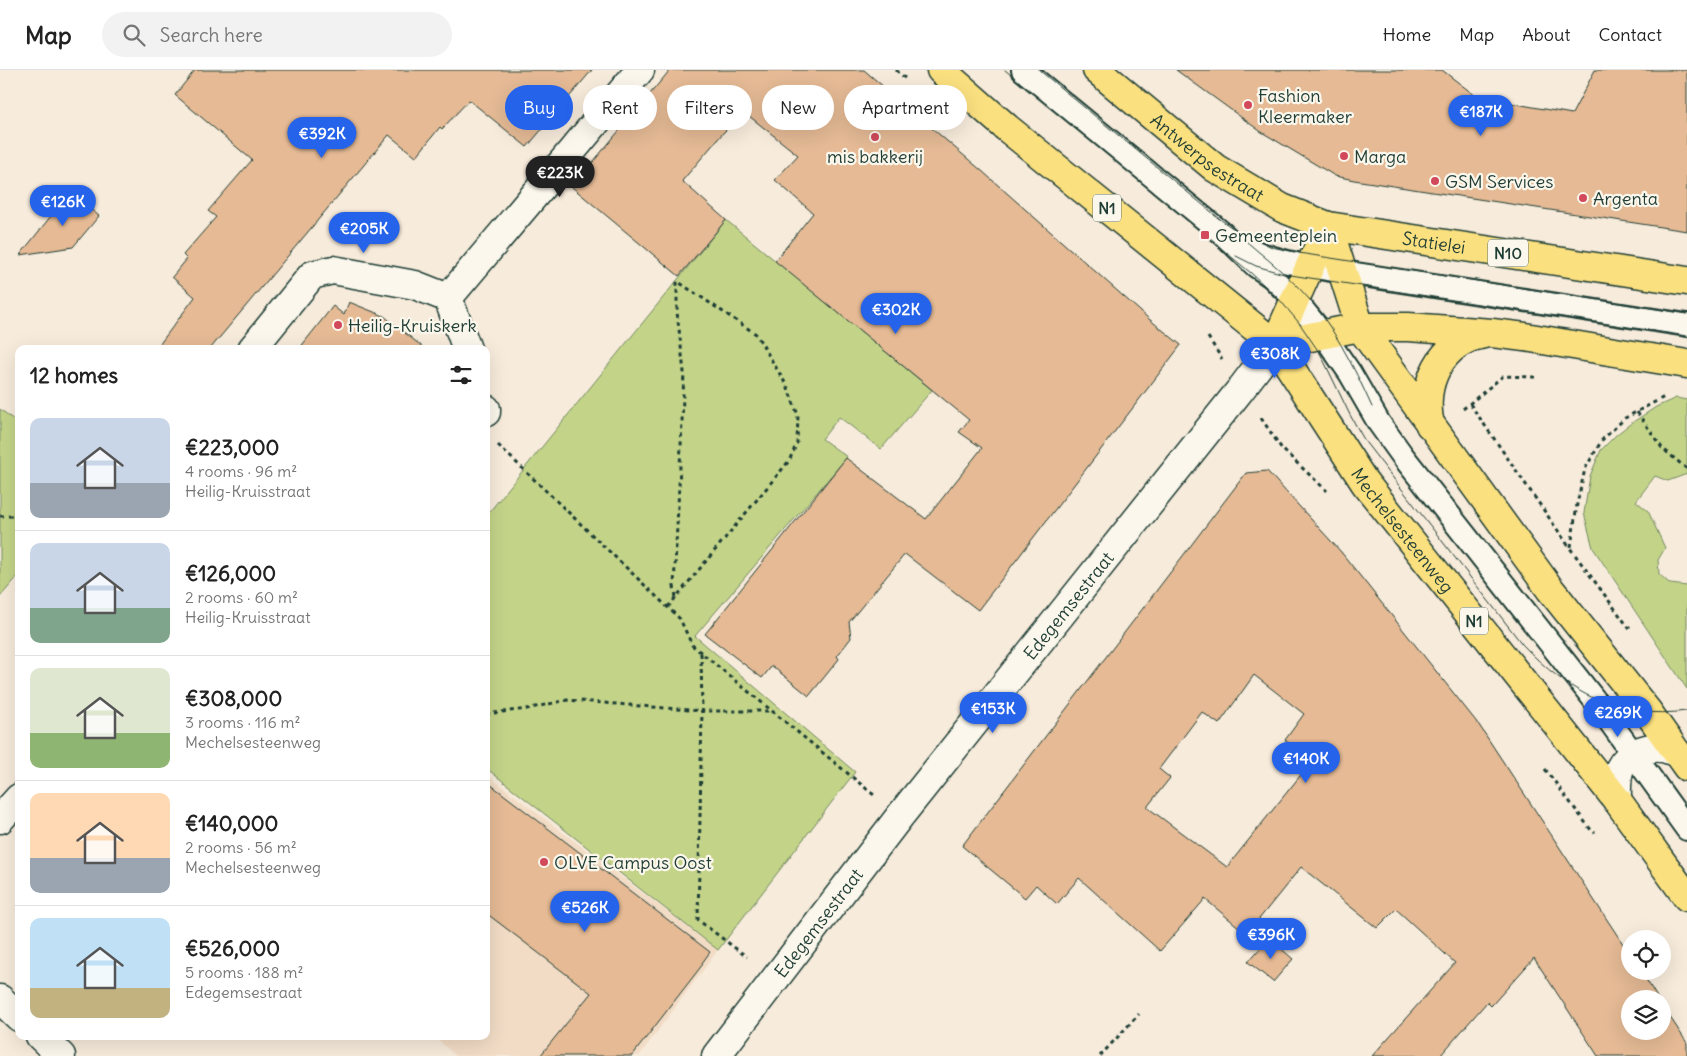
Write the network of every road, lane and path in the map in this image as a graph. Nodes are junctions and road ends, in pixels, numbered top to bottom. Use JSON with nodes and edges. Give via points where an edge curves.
{"nodes":[{"id":1,"x":640,"y":70,"type":"edge"},
{"id":2,"x":941,"y":70,"type":"edge"},
{"id":3,"x":1023,"y":70,"type":"edge"},
{"id":4,"x":1097,"y":70,"type":"edge"},
{"id":5,"x":1328,"y":226,"type":"junction"},
{"id":6,"x":1222,"y":233,"type":"junction"},
{"id":7,"x":1310,"y":266,"type":"junction"},
{"id":8,"x":1343,"y":272,"type":"junction"},
{"id":9,"x":1687,"y":281,"type":"edge"},
{"id":10,"x":448,"y":298,"type":"junction"},
{"id":11,"x":1295,"y":300,"type":"junction"},
{"id":12,"x":1687,"y":325,"type":"edge"},
{"id":13,"x":1360,"y":327,"type":"junction"},
{"id":14,"x":1492,"y":333,"type":"junction"},
{"id":15,"x":1323,"y":334,"type":"junction"},
{"id":16,"x":1275,"y":344,"type":"junction"},
{"id":17,"x":255,"y":345,"type":"edge"},
{"id":18,"x":466,"y":345,"type":"edge"},
{"id":19,"x":1687,"y":364,"type":"edge"},
{"id":20,"x":1503,"y":376,"type":"dead end"},
{"id":21,"x":1669,"y":395,"type":"dead end"},
{"id":22,"x":1637,"y":412,"type":"junction"},
{"id":23,"x":1430,"y":426,"type":"junction"},
{"id":24,"x":493,"y":441,"type":"dead end"},
{"id":25,"x":1687,"y":468,"type":"edge"},
{"id":26,"x":0,"y":516,"type":"edge"},
{"id":27,"x":15,"y":516,"type":"edge"},
{"id":28,"x":1570,"y":548,"type":"junction"},
{"id":29,"x":676,"y":598,"type":"junction"},
{"id":30,"x":668,"y":607,"type":"junction"},
{"id":31,"x":1636,"y":637,"type":"dead end"},
{"id":32,"x":701,"y":652,"type":"junction"},
{"id":33,"x":702,"y":711,"type":"junction"},
{"id":34,"x":772,"y":711,"type":"junction"},
{"id":35,"x":490,"y":714,"type":"edge"},
{"id":36,"x":1633,"y":754,"type":"junction"},
{"id":37,"x":1682,"y":760,"type":"edge"},
{"id":38,"x":1616,"y":800,"type":"junction"},
{"id":39,"x":15,"y":802,"type":"edge"},
{"id":40,"x":900,"y":816,"type":"junction"},
{"id":41,"x":0,"y":819,"type":"edge"},
{"id":42,"x":1687,"y":829,"type":"edge"},
{"id":43,"x":1687,"y":897,"type":"edge"},
{"id":44,"x":775,"y":979,"type":"junction"},
{"id":45,"x":0,"y":999,"type":"edge"},
{"id":46,"x":15,"y":1013,"type":"edge"},
{"id":47,"x":1139,"y":1014,"type":"dead end"},
{"id":48,"x":44,"y":1040,"type":"edge"},
{"id":49,"x":62,"y":1056,"type":"edge"},
{"id":50,"x":716,"y":1056,"type":"edge"},
{"id":51,"x":1100,"y":1056,"type":"edge"}],
"edges":[{"from":1,"to":10,"type":"street"},
{"from":2,"to":16,"type":"main road","number":"N1","via":[[1007,128]]},
{"from":3,"to":6,"type":"lane"},
{"from":4,"to":5,"type":"main road","name":"Antwerpsestraat","via":[[1215,168],[1282,208]]},
{"from":5,"to":7,"type":"main road"},
{"from":5,"to":8,"type":"main road"},
{"from":5,"to":9,"type":"main road","name":"Statielei","number":"N10"},
{"from":6,"to":7,"type":"lane","via":[[1259,253]]},
{"from":6,"to":11,"type":"lane"},
{"from":7,"to":8,"type":"lane"},
{"from":7,"to":11,"type":"main road"},
{"from":8,"to":12,"type":"lane"},
{"from":8,"to":13,"type":"main road"},
{"from":10,"to":17,"type":"street","via":[[415,285],[333,270],[312,275]]},
{"from":10,"to":18,"type":"street"},
{"from":11,"to":15,"type":"lane"},
{"from":11,"to":16,"type":"main road"},
{"from":13,"to":14,"type":"main road"},
{"from":13,"to":15,"type":"main road"},
{"from":13,"to":23,"type":"main road"},
{"from":14,"to":19,"type":"main road"},
{"from":14,"to":23,"type":"main road","via":[[1472,336],[1454,345],[1438,364],[1429,387],[1427,411]]},
{"from":15,"to":16,"type":"main road"},
{"from":15,"to":36,"type":"lane","via":[[1402,456],[1593,698]]},
{"from":16,"to":38,"type":"main road","name":"Mechelsesteenweg","number":"N1","via":[[1369,489]]},
{"from":16,"to":40,"type":"street","name":"Edegemsestraat"},
{"from":20,"to":28,"type":"path","via":[[1470,404]]},
{"from":21,"to":22,"type":"path"},
{"from":22,"to":25,"type":"path","via":[[1662,448]]},
{"from":22,"to":28,"type":"path","via":[[1625,418],[1602,440],[1585,470]]},
{"from":23,"to":37,"type":"main road"},
{"from":24,"to":30,"type":"path"},
{"from":26,"to":27,"type":"path"},
{"from":28,"to":31,"type":"path"},
{"from":29,"to":29,"type":"path","via":[[684,372],[677,281],[756,334],[787,386],[798,415],[797,444],[789,462]]},
{"from":29,"to":30,"type":"path"},
{"from":30,"to":32,"type":"path","via":[[680,619],[692,645]]},
{"from":32,"to":33,"type":"path"},
{"from":32,"to":34,"type":"path"},
{"from":33,"to":34,"type":"path"},
{"from":33,"to":35,"type":"path","via":[[567,700]]},
{"from":33,"to":44,"type":"path","via":[[698,920]]},
{"from":34,"to":40,"type":"path"},
{"from":36,"to":37,"type":"street","via":[[1661,748]]},
{"from":36,"to":38,"type":"street","via":[[1620,768]]},
{"from":36,"to":42,"type":"lane"},
{"from":38,"to":43,"type":"main road","name":"Mechelsesteenweg","number":"N1"},
{"from":39,"to":41,"type":"street"},
{"from":40,"to":44,"type":"street","name":"Edegemsestraat"},
{"from":44,"to":50,"type":"street","name":"Edegemsestraat"},
{"from":45,"to":46,"type":"street"},
{"from":47,"to":51,"type":"path"},
{"from":48,"to":49,"type":"street"}]}
